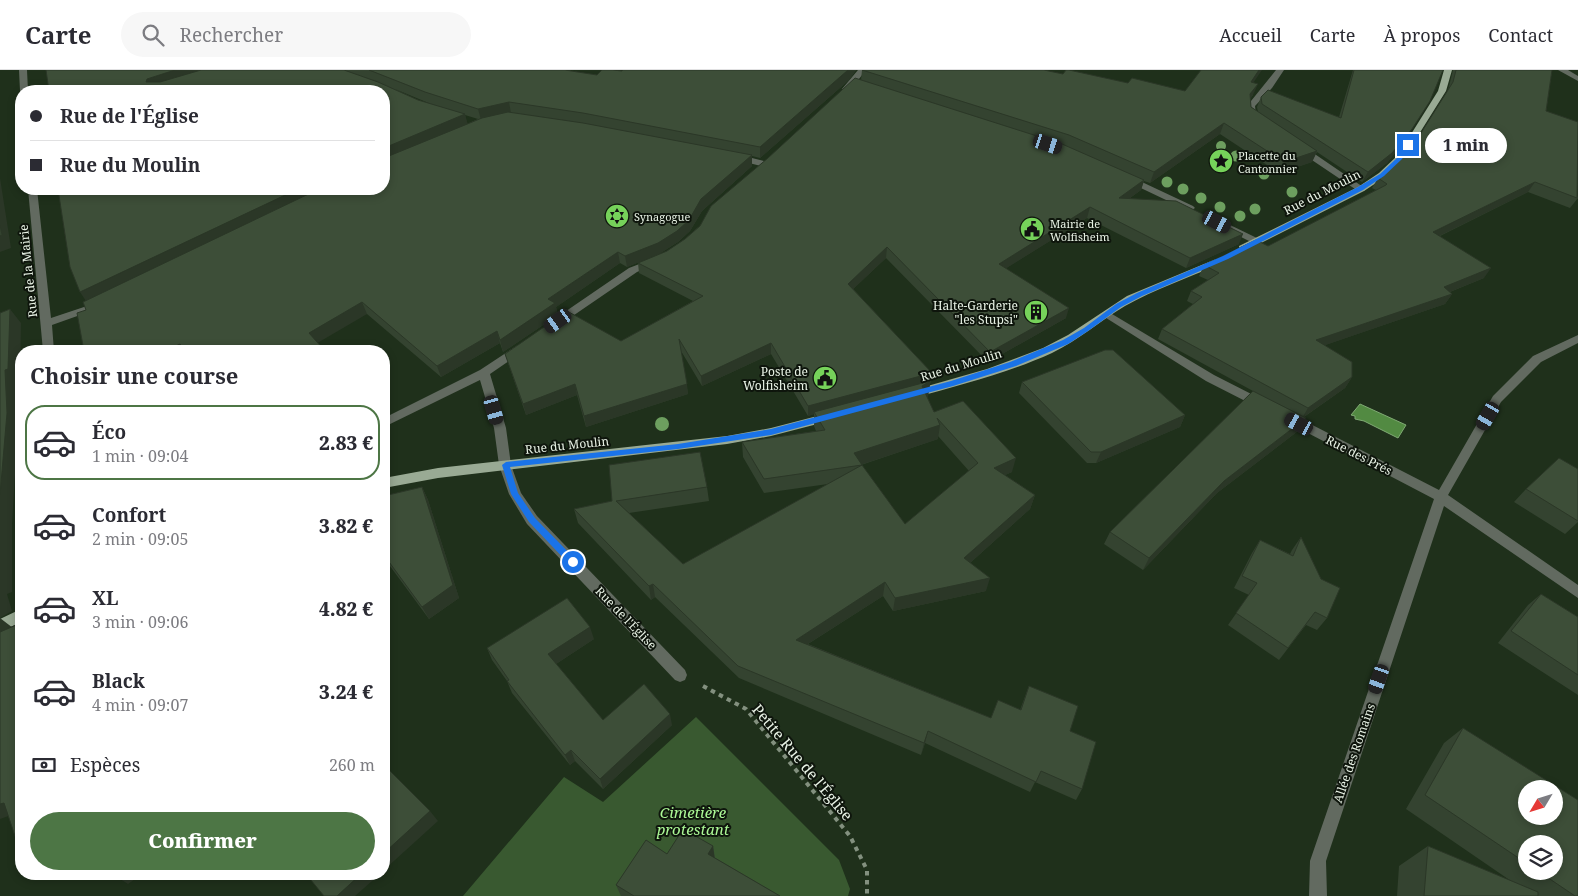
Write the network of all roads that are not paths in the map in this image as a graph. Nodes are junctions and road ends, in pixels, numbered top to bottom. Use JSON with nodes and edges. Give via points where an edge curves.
{"nodes":[{"id":1,"x":23,"y":70,"type":"edge"},
{"id":2,"x":862,"y":70,"type":"edge"},
{"id":3,"x":1280,"y":70,"type":"edge"},
{"id":4,"x":1448,"y":70,"type":"edge"},
{"id":5,"x":1562,"y":70,"type":"edge"},
{"id":6,"x":1578,"y":79,"type":"edge"},
{"id":7,"x":853,"y":83,"type":"junction"},
{"id":8,"x":24,"y":85,"type":"edge"},
{"id":9,"x":863,"y":86,"type":"edge"},
{"id":10,"x":835,"y":100,"type":"edge"},
{"id":11,"x":1268,"y":126,"type":"edge"},
{"id":12,"x":1291,"y":142,"type":"edge"},
{"id":13,"x":726,"y":156,"type":"edge"},
{"id":14,"x":765,"y":164,"type":"edge"},
{"id":15,"x":1118,"y":174,"type":"edge"},
{"id":16,"x":1361,"y":189,"type":"junction"},
{"id":17,"x":33,"y":195,"type":"edge"},
{"id":18,"x":1199,"y":212,"type":"edge"},
{"id":19,"x":1215,"y":221,"type":"edge"},
{"id":20,"x":1256,"y":241,"type":"junction"},
{"id":21,"x":664,"y":258,"type":"edge"},
{"id":22,"x":104,"y":301,"type":"edge"},
{"id":23,"x":1107,"y":314,"type":"junction"},
{"id":24,"x":46,"y":324,"type":"junction"},
{"id":25,"x":546,"y":330,"type":"edge"},
{"id":26,"x":1578,"y":339,"type":"edge"},
{"id":27,"x":531,"y":340,"type":"edge"},
{"id":28,"x":48,"y":345,"type":"edge"},
{"id":29,"x":484,"y":373,"type":"junction"},
{"id":30,"x":899,"y":398,"type":"edge"},
{"id":31,"x":837,"y":415,"type":"edge"},
{"id":32,"x":390,"y":420,"type":"edge"},
{"id":33,"x":506,"y":465,"type":"junction"},
{"id":34,"x":390,"y":482,"type":"edge"},
{"id":35,"x":1441,"y":497,"type":"junction"},
{"id":36,"x":1578,"y":592,"type":"edge"},
{"id":37,"x":15,"y":618,"type":"edge"},
{"id":38,"x":0,"y":626,"type":"edge"},
{"id":39,"x":680,"y":675,"type":"road end"},
{"id":40,"x":1318,"y":896,"type":"edge"}],
"edges":[{"from":1,"to":8,"type":"street"},
{"from":2,"to":7,"type":"street"},
{"from":3,"to":11,"type":"street","via":[[1251,106],[1252,116]]},
{"from":4,"to":16,"type":"main road","name":"Rue du Moulin","via":[[1442,91],[1400,158]]},
{"from":5,"to":6,"type":"street"},
{"from":7,"to":9,"type":"street"},
{"from":7,"to":10,"type":"street"},
{"from":12,"to":16,"type":"street"},
{"from":13,"to":14,"type":"street"},
{"from":15,"to":18,"type":"street"},
{"from":16,"to":20,"type":"main road","name":"Rue du Moulin"},
{"from":17,"to":24,"type":"street","name":"Rue de la Mairie"},
{"from":19,"to":20,"type":"street"},
{"from":20,"to":23,"type":"main road","name":"Rue du Moulin","via":[[1188,275],[1150,289]]},
{"from":21,"to":25,"type":"street","via":[[633,270]]},
{"from":22,"to":24,"type":"street"},
{"from":23,"to":30,"type":"main road","name":"Rue du Moulin","via":[[1086,330],[1041,353],[953,384]]},
{"from":23,"to":35,"type":"street","name":"Rue des Prés","via":[[1210,378]]},
{"from":24,"to":28,"type":"street","name":"Rue de la Mairie"},
{"from":26,"to":35,"type":"street","name":"Allée des Romains","via":[[1537,359],[1497,399]]},
{"from":27,"to":29,"type":"street"},
{"from":29,"to":32,"type":"street"},
{"from":29,"to":33,"type":"street","name":"Rue de l'Église","via":[[500,428]]},
{"from":31,"to":33,"type":"main road","name":"Rue du Moulin","via":[[726,440]]},
{"from":33,"to":34,"type":"main road","name":"Rue du Moulin"},
{"from":33,"to":39,"type":"street","name":"Rue de l'Église","via":[[515,494],[532,520]]},
{"from":35,"to":36,"type":"street","name":"Rue des Prés"},
{"from":35,"to":40,"type":"street","name":"Allée des Romains","via":[[1318,861]]},
{"from":37,"to":38,"type":"main road"}]}
